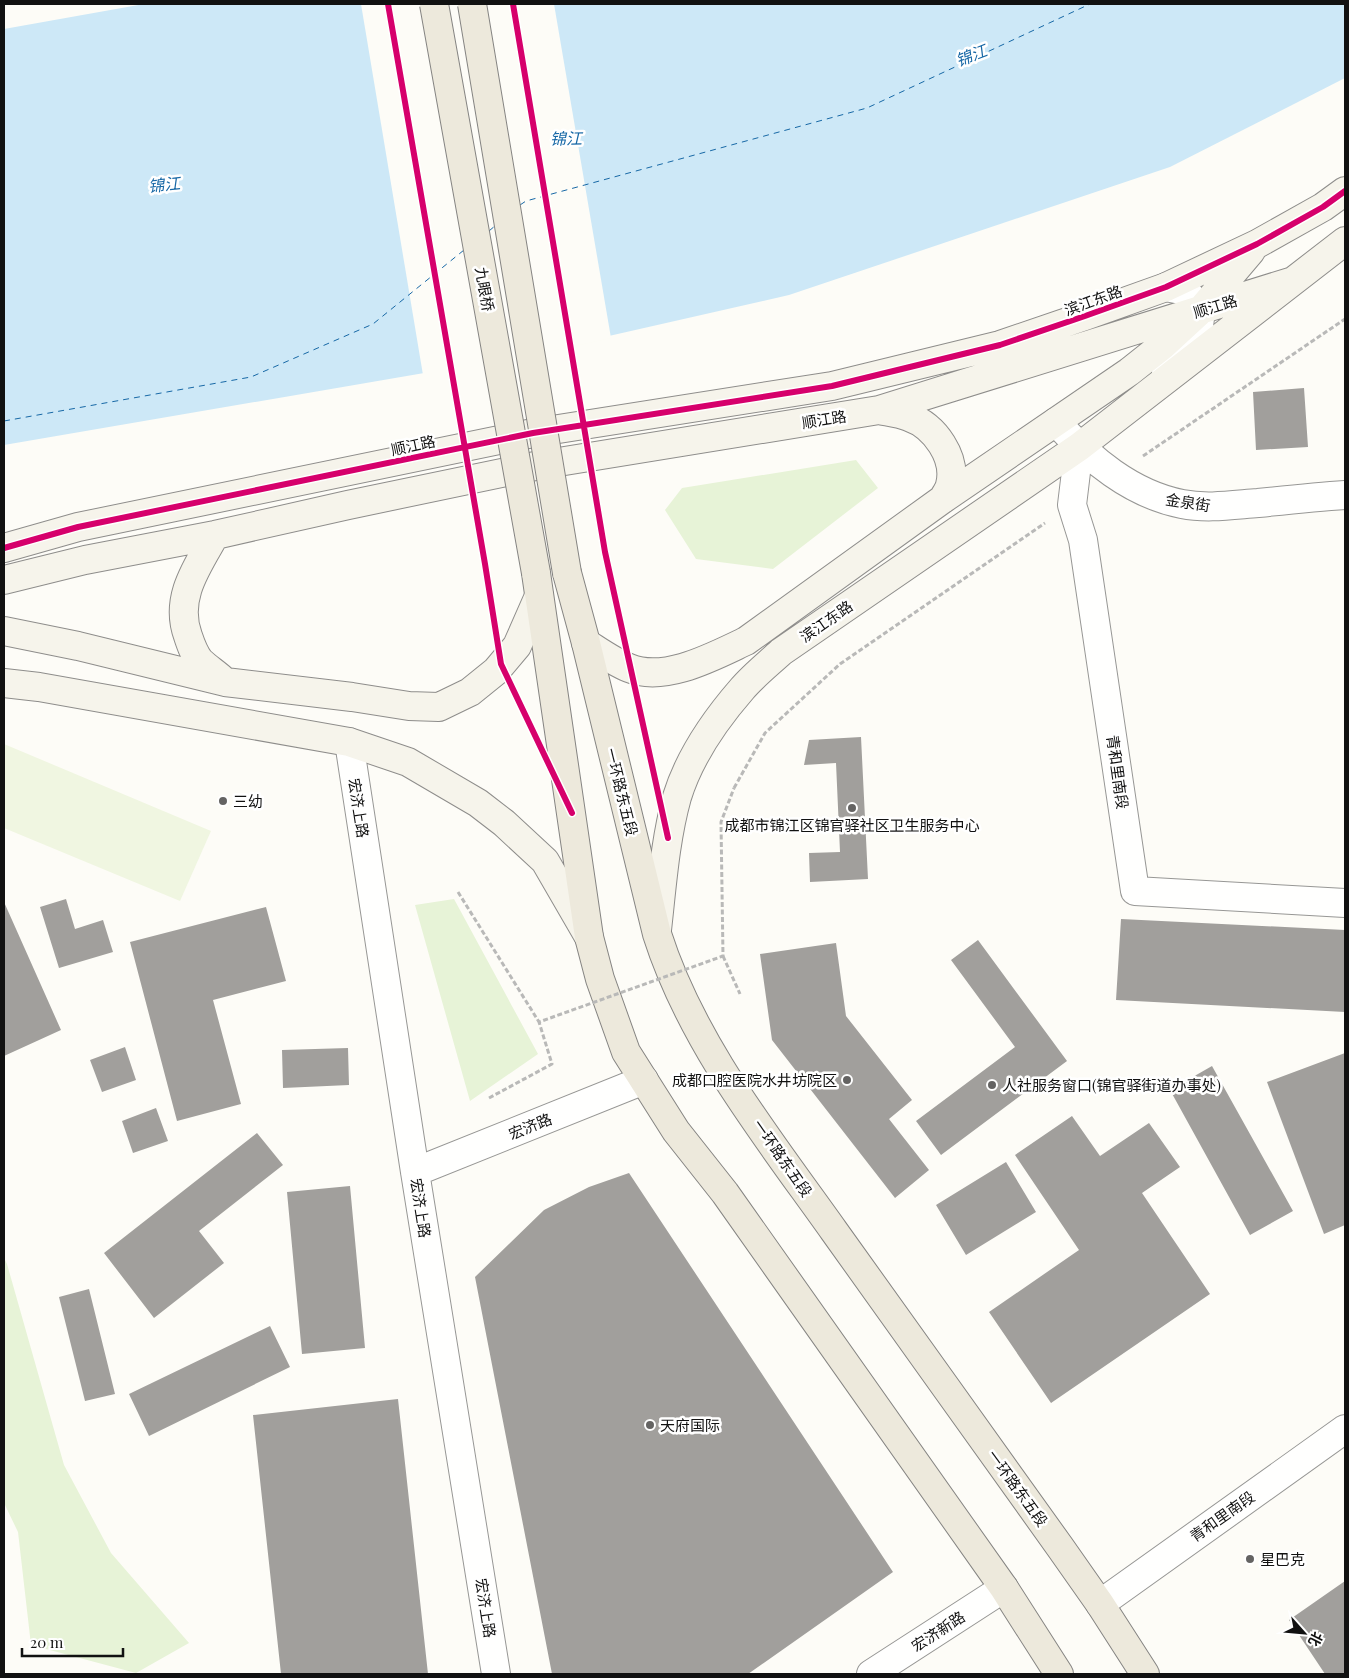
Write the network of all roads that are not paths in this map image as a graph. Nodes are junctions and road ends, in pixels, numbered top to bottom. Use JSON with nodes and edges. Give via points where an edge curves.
{"nodes":[{"id":1,"x":434,"y":4,"type":"edge"},
{"id":2,"x":472,"y":4,"type":"edge"},
{"id":3,"x":1345,"y":191,"type":"edge"},
{"id":4,"x":1345,"y":241,"type":"edge"},
{"id":5,"x":1257,"y":244,"type":"junction"},
{"id":6,"x":1293,"y":282,"type":"junction"},
{"id":7,"x":1166,"y":287,"type":"junction"},
{"id":8,"x":1201,"y":310,"type":"junction"},
{"id":9,"x":832,"y":386,"type":"joint"},
{"id":10,"x":1143,"y":397,"type":"junction"},
{"id":11,"x":879,"y":410,"type":"junction"},
{"id":12,"x":1056,"y":422,"type":"junction"},
{"id":13,"x":1079,"y":447,"type":"junction"},
{"id":14,"x":1345,"y":495,"type":"edge"},
{"id":15,"x":943,"y":499,"type":"junction"},
{"id":16,"x":216,"y":535,"type":"junction"},
{"id":17,"x":4,"y":548,"type":"edge"},
{"id":18,"x":4,"y":580,"type":"edge"},
{"id":19,"x":538,"y":585,"type":"junction"},
{"id":20,"x":4,"y":631,"type":"edge"},
{"id":21,"x":586,"y":643,"type":"junction"},
{"id":22,"x":4,"y":682,"type":"edge"},
{"id":23,"x":226,"y":682,"type":"junction"},
{"id":24,"x":349,"y":742,"type":"junction"},
{"id":25,"x":1345,"y":903,"type":"edge"},
{"id":26,"x":656,"y":934,"type":"junction"},
{"id":27,"x":589,"y":937,"type":"junction"},
{"id":28,"x":644,"y":1080,"type":"junction"},
{"id":29,"x":415,"y":1172,"type":"junction"},
{"id":30,"x":1345,"y":1429,"type":"edge"},
{"id":31,"x":1004,"y":1588,"type":"junction"},
{"id":32,"x":1100,"y":1604,"type":"junction"},
{"id":33,"x":496,"y":1674,"type":"edge"},
{"id":34,"x":871,"y":1674,"type":"edge"},
{"id":35,"x":1059,"y":1674,"type":"edge"},
{"id":36,"x":1145,"y":1674,"type":"edge"}],
"edges":[{"from":1,"to":19,"type":"main road","name":"九眼桥","bridge":true},
{"from":2,"to":21,"type":"main road","name":"一环路东五段","bridge":true,"via":[[567,573]]},
{"from":3,"to":5,"type":"main road","name":"滨江东路"},
{"from":4,"to":6,"type":"main road","name":"滨江东路"},
{"from":5,"to":7,"type":"main road","name":"滨江东路"},
{"from":5,"to":8,"type":"main road"},
{"from":6,"to":8,"type":"main road","name":"顺江路"},
{"from":6,"to":10,"type":"main road","name":"滨江东路"},
{"from":7,"to":8,"type":"street","via":[[1186,291]]},
{"from":7,"to":9,"type":"main road","name":"滨江东路","via":[[1000,344]]},
{"from":8,"to":10,"type":"street","via":[[1198,334]]},
{"from":8,"to":11,"type":"main road","name":"顺江路"},
{"from":8,"to":12,"type":"main road","via":[[1136,366]]},
{"from":9,"to":17,"type":"main road","name":"顺江路","via":[[533,433],[88,525]]},
{"from":10,"to":13,"type":"main road","name":"滨江东路"},
{"from":11,"to":15,"type":"main road","name":"顺江路","via":[[910,417],[928,427],[940,442],[951,472],[950,486]]},
{"from":11,"to":16,"type":"main road","name":"顺江路","via":[[540,465]]},
{"from":12,"to":13,"type":"street","name":"金泉街"},
{"from":12,"to":15,"type":"main road"},
{"from":13,"to":14,"type":"street","name":"金泉街","via":[[1125,482],[1182,504],[1205,506]]},
{"from":13,"to":25,"type":"street","name":"青和里南段","via":[[1072,505],[1083,540],[1135,891]]},
{"from":13,"to":26,"type":"main road","name":"滨江东路","via":[[781,652],[743,688],[712,729],[691,764],[678,796],[668,838]]},
{"from":15,"to":21,"type":"main road","via":[[746,641],[725,651],[671,672],[654,672],[631,669]]},
{"from":16,"to":18,"type":"main road","name":"顺江路","via":[[85,560]]},
{"from":16,"to":23,"type":"main road","via":[[193,574],[183,614],[192,648],[199,660]]},
{"from":19,"to":23,"type":"main road","via":[[517,646],[496,671],[470,692],[438,707]]},
{"from":19,"to":27,"type":"main road"},
{"from":20,"to":23,"type":"main road"},
{"from":21,"to":26,"type":"main road","name":"一环路东五段"},
{"from":22,"to":24,"type":"main road"},
{"from":24,"to":27,"type":"main road","via":[[408,762],[478,803],[504,823],[545,861]]},
{"from":24,"to":29,"type":"street","name":"宏济上路"},
{"from":26,"to":32,"type":"main road","name":"一环路东五段","via":[[666,965],[717,1062],[780,1156]]},
{"from":27,"to":28,"type":"main road","via":[[600,980],[626,1052]]},
{"from":28,"to":29,"type":"street","name":"宏济路"},
{"from":28,"to":31,"type":"main road","via":[[676,1131],[725,1193]]},
{"from":29,"to":33,"type":"street","name":"宏济上路"},
{"from":30,"to":32,"type":"street","name":"青和里南段"},
{"from":31,"to":34,"type":"street","name":"宏济新路"},
{"from":31,"to":35,"type":"main road"},
{"from":32,"to":36,"type":"main road","name":"一环路东五段"}]}
